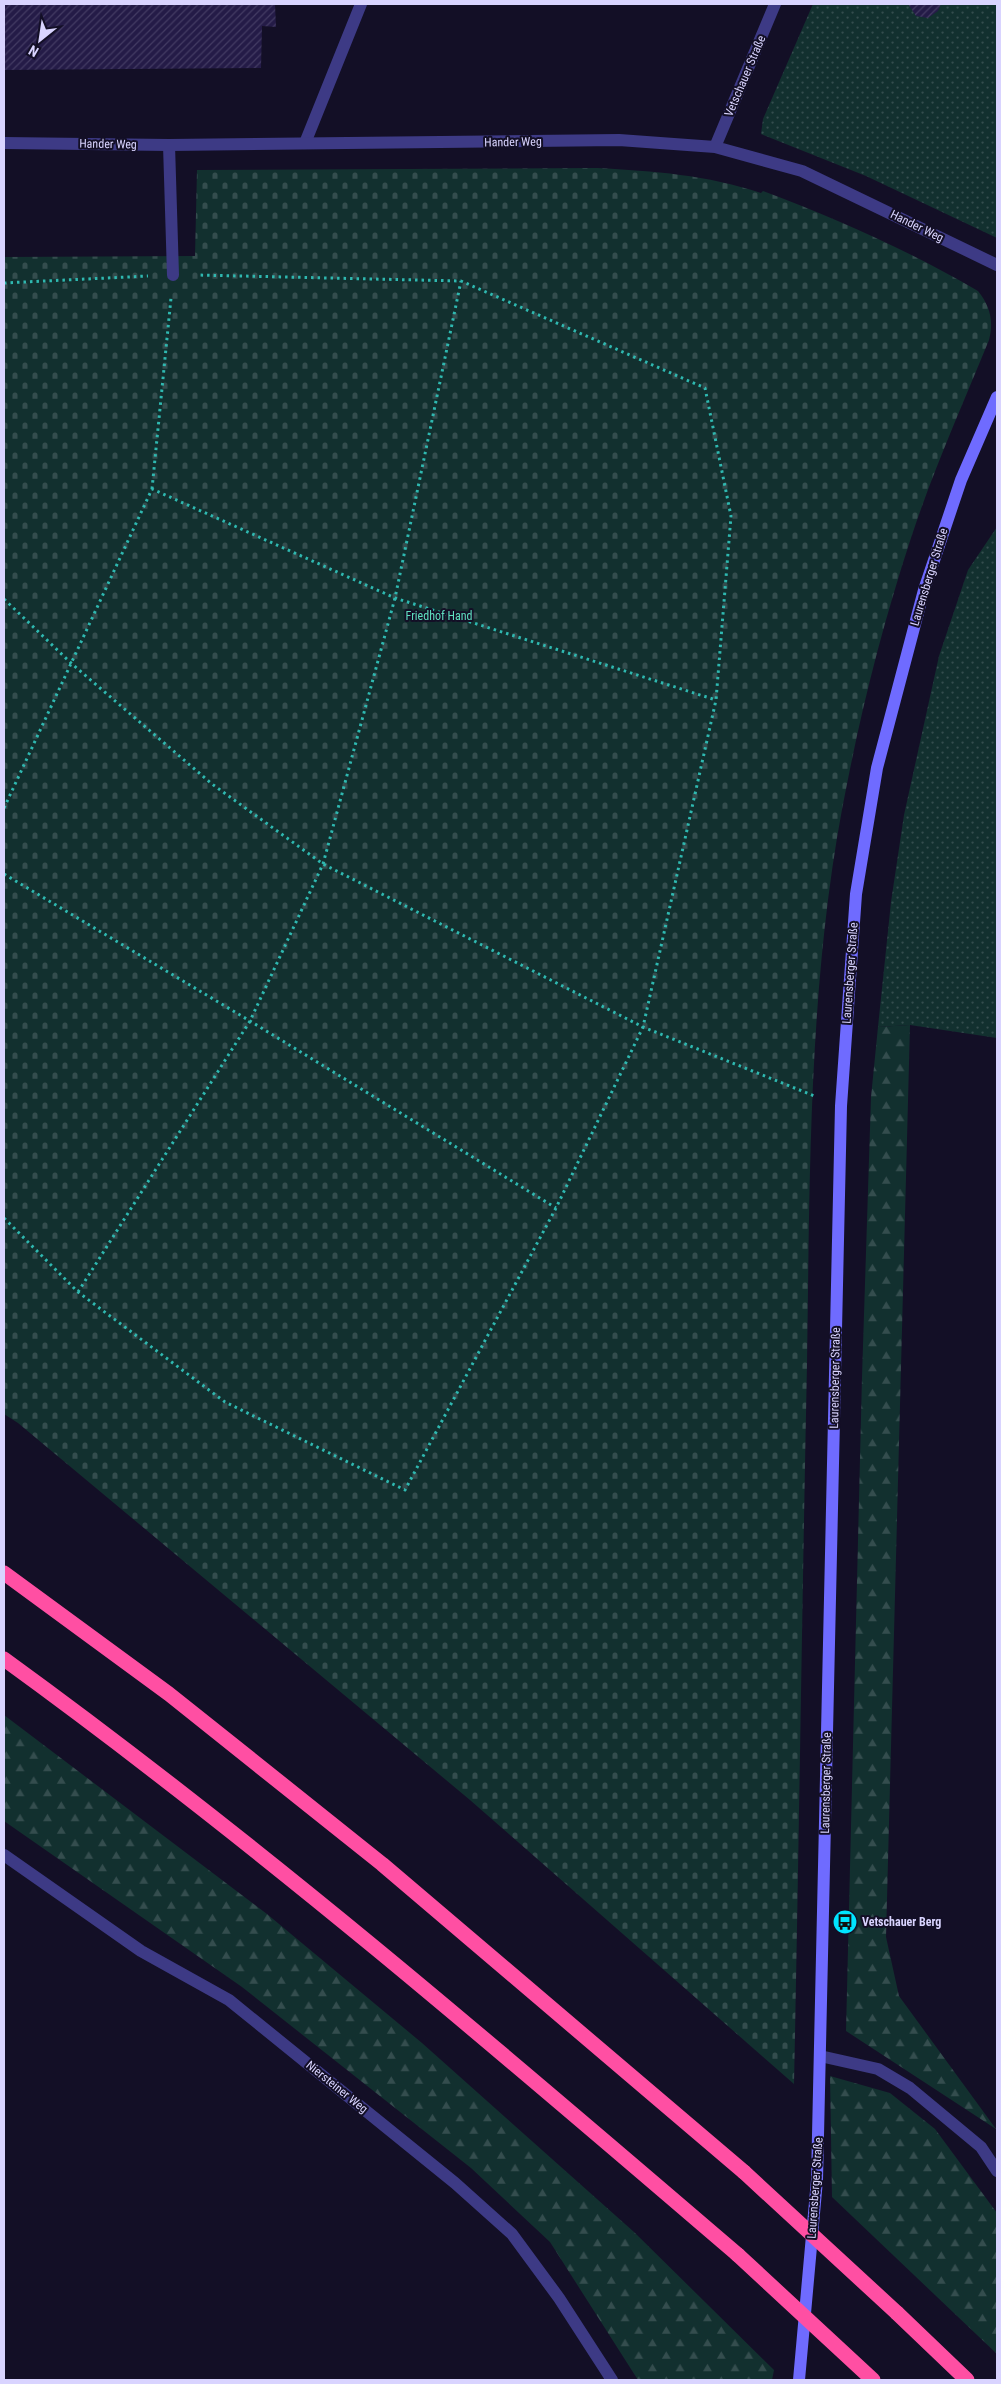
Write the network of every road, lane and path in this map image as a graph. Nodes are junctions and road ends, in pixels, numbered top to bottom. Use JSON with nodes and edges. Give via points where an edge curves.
{"nodes":[{"id":1,"x":361,"y":4,"type":"edge"},
{"id":2,"x":775,"y":4,"type":"edge"},
{"id":3,"x":4,"y":143,"type":"edge"},
{"id":4,"x":304,"y":143,"type":"junction"},
{"id":5,"x":169,"y":144,"type":"junction"},
{"id":6,"x":715,"y":147,"type":"junction"},
{"id":7,"x":997,"y":265,"type":"edge"},
{"id":8,"x":173,"y":275,"type":"junction"},
{"id":9,"x":460,"y":281,"type":"junction"},
{"id":10,"x":4,"y":283,"type":"edge"},
{"id":11,"x":997,"y":397,"type":"edge"},
{"id":12,"x":152,"y":489,"type":"junction"},
{"id":13,"x":395,"y":598,"type":"junction"},
{"id":14,"x":4,"y":599,"type":"edge"},
{"id":15,"x":72,"y":664,"type":"junction"},
{"id":16,"x":716,"y":700,"type":"junction"},
{"id":17,"x":4,"y":808,"type":"edge"},
{"id":18,"x":323,"y":864,"type":"junction"},
{"id":19,"x":4,"y":874,"type":"edge"},
{"id":20,"x":250,"y":1021,"type":"junction"},
{"id":21,"x":643,"y":1027,"type":"junction"},
{"id":22,"x":841,"y":1106,"type":"junction"},
{"id":23,"x":556,"y":1208,"type":"junction"},
{"id":24,"x":4,"y":1218,"type":"edge"},
{"id":25,"x":78,"y":1292,"type":"junction"},
{"id":26,"x":4,"y":1573,"type":"edge"},
{"id":27,"x":4,"y":1659,"type":"edge"},
{"id":28,"x":4,"y":1855,"type":"edge"},
{"id":29,"x":820,"y":2056,"type":"junction"},
{"id":30,"x":997,"y":2171,"type":"edge"},
{"id":31,"x":612,"y":2380,"type":"edge"},
{"id":32,"x":799,"y":2380,"type":"edge"},
{"id":33,"x":873,"y":2380,"type":"edge"},
{"id":34,"x":967,"y":2380,"type":"edge"}],
"edges":[{"from":1,"to":4,"type":"street"},
{"from":2,"to":6,"type":"street","name":"Vetschauer Straße"},
{"from":3,"to":5,"type":"street","name":"Hander Weg"},
{"from":4,"to":5,"type":"street","name":"Hander Weg"},
{"from":4,"to":6,"type":"street","name":"Hander Weg","via":[[620,140]]},
{"from":5,"to":8,"type":"street"},
{"from":6,"to":7,"type":"street","name":"Hander Weg","via":[[802,171]]},
{"from":8,"to":9,"type":"path"},
{"from":8,"to":10,"type":"path"},
{"from":8,"to":12,"type":"path"},
{"from":9,"to":13,"type":"path"},
{"from":9,"to":16,"type":"path","via":[[706,388],[731,516]]},
{"from":11,"to":22,"type":"street","name":"Laurensberger Straße","via":[[960,480],[924,590],[877,768],[856,894]]},
{"from":12,"to":13,"type":"path"},
{"from":12,"to":15,"type":"path"},
{"from":13,"to":16,"type":"path"},
{"from":13,"to":18,"type":"path"},
{"from":14,"to":15,"type":"path"},
{"from":15,"to":17,"type":"path"},
{"from":15,"to":18,"type":"path","via":[[212,784]]},
{"from":16,"to":21,"type":"path"},
{"from":18,"to":20,"type":"path"},
{"from":18,"to":21,"type":"path"},
{"from":19,"to":20,"type":"path"},
{"from":20,"to":23,"type":"path"},
{"from":20,"to":25,"type":"path"},
{"from":21,"to":22,"type":"path"},
{"from":21,"to":23,"type":"path"},
{"from":22,"to":29,"type":"street","name":"Laurensberger Straße"},
{"from":23,"to":25,"type":"path","via":[[405,1490],[225,1402]]},
{"from":24,"to":25,"type":"path"},
{"from":26,"to":34,"type":"highway","bridge":true,"via":[[169,1694],[382,1864],[744,2172]]},
{"from":27,"to":33,"type":"highway","bridge":true,"via":[[117,1741],[514,2062],[738,2255]]},
{"from":28,"to":31,"type":"street","name":"Niersteiner Weg","via":[[141,1951],[229,2000],[455,2183],[512,2234],[559,2298]]},
{"from":29,"to":30,"type":"street","via":[[878,2069],[910,2088],[982,2147]]},
{"from":29,"to":32,"type":"street","name":"Laurensberger Straße","via":[[817,2180]]}]}
